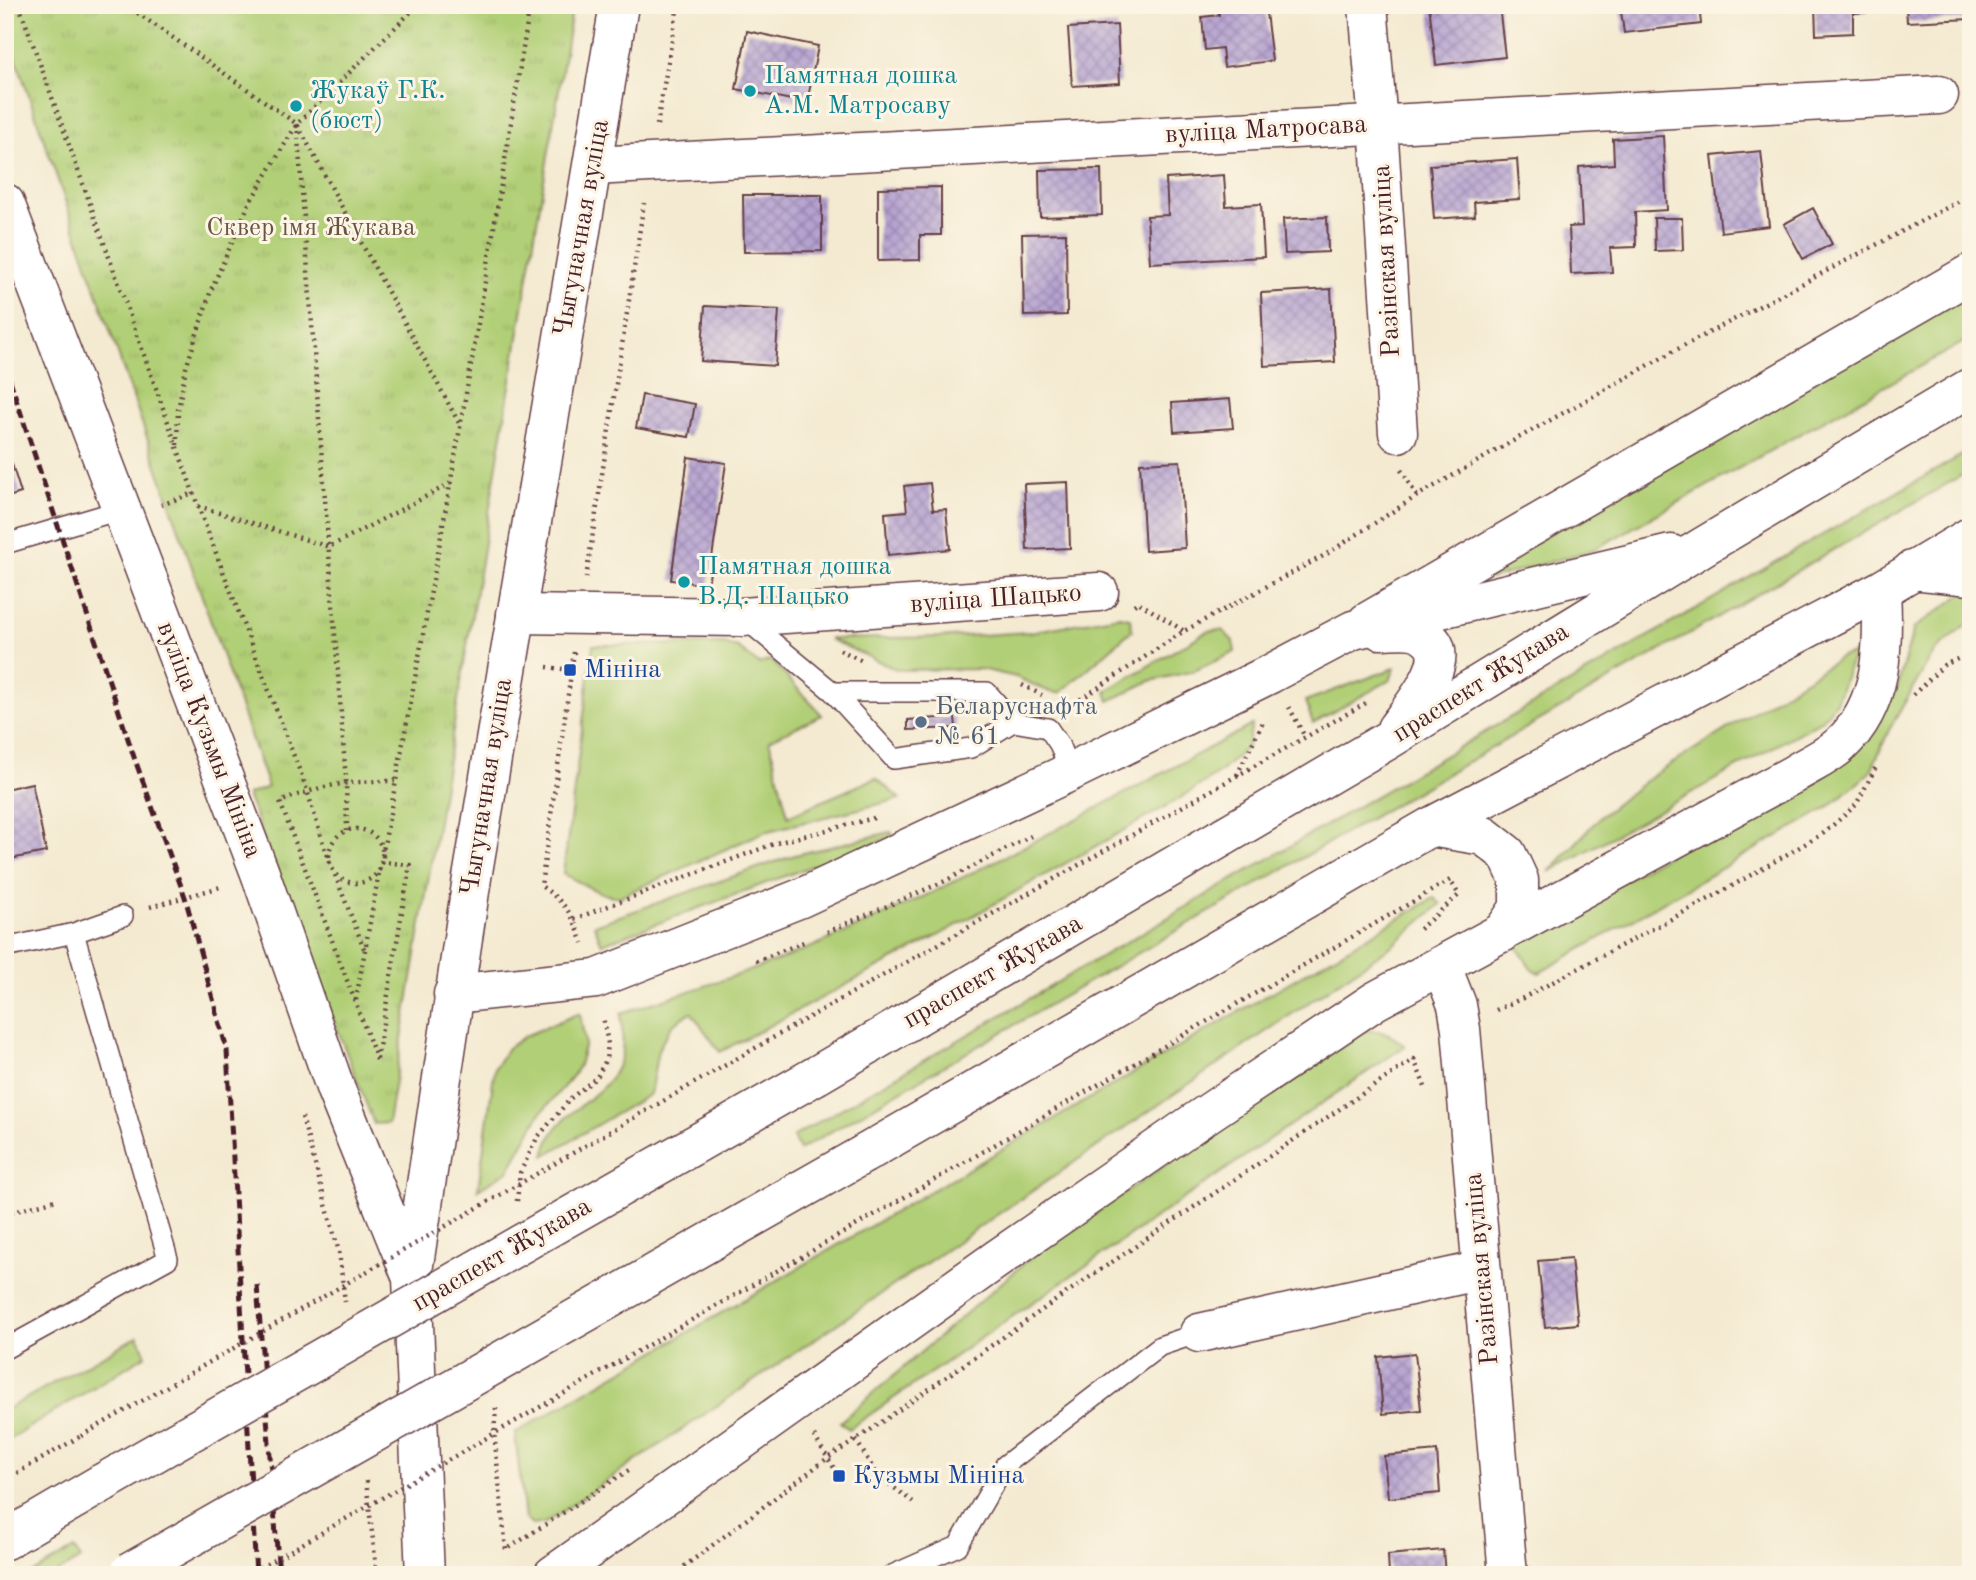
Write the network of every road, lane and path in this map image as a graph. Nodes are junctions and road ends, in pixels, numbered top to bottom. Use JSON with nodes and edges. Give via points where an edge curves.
{"nodes":[{"id":1,"x":19,"y":5,"type":"edge"},
{"id":2,"x":126,"y":5,"type":"edge"},
{"id":3,"x":418,"y":5,"type":"edge"},
{"id":4,"x":530,"y":5,"type":"edge"},
{"id":5,"x":619,"y":5,"type":"edge"},
{"id":6,"x":678,"y":5,"type":"edge"},
{"id":7,"x":1368,"y":5,"type":"edge"},
{"id":8,"x":1939,"y":95,"type":"dead end"},
{"id":9,"x":297,"y":124,"type":"junction"},
{"id":10,"x":1378,"y":124,"type":"junction"},
{"id":11,"x":650,"y":163,"type":"junction"},
{"id":12,"x":593,"y":166,"type":"junction"},
{"id":13,"x":1971,"y":195,"type":"edge"},
{"id":14,"x":5,"y":203,"type":"edge"},
{"id":15,"x":1971,"y":273,"type":"edge"},
{"id":16,"x":1971,"y":387,"type":"edge"},
{"id":17,"x":461,"y":426,"type":"junction"},
{"id":18,"x":1398,"y":433,"type":"dead end"},
{"id":19,"x":177,"y":448,"type":"junction"},
{"id":20,"x":450,"y":483,"type":"junction"},
{"id":21,"x":198,"y":506,"type":"junction"},
{"id":22,"x":120,"y":510,"type":"junction"},
{"id":23,"x":1971,"y":536,"type":"edge"},
{"id":24,"x":5,"y":544,"type":"edge"},
{"id":25,"x":1704,"y":546,"type":"junction"},
{"id":26,"x":328,"y":547,"type":"junction"},
{"id":27,"x":1971,"y":576,"type":"edge"},
{"id":28,"x":1897,"y":580,"type":"junction"},
{"id":29,"x":1099,"y":593,"type":"dead end"},
{"id":30,"x":1138,"y":602,"type":"dead end"},
{"id":31,"x":516,"y":614,"type":"junction"},
{"id":32,"x":580,"y":616,"type":"junction"},
{"id":33,"x":742,"y":617,"type":"junction"},
{"id":34,"x":1353,"y":630,"type":"junction"},
{"id":35,"x":1184,"y":631,"type":"junction"},
{"id":36,"x":833,"y":692,"type":"junction"},
{"id":37,"x":1370,"y":701,"type":"dead end"},
{"id":38,"x":1286,"y":703,"type":"dead end"},
{"id":39,"x":1268,"y":713,"type":"dead end"},
{"id":40,"x":1013,"y":722,"type":"junction"},
{"id":41,"x":1048,"y":728,"type":"junction"},
{"id":42,"x":1305,"y":737,"type":"junction"},
{"id":43,"x":1388,"y":740,"type":"junction"},
{"id":44,"x":1070,"y":772,"type":"junction"},
{"id":45,"x":1236,"y":776,"type":"junction"},
{"id":46,"x":395,"y":780,"type":"junction"},
{"id":47,"x":346,"y":781,"type":"junction"},
{"id":48,"x":307,"y":790,"type":"junction"},
{"id":49,"x":1856,"y":805,"type":"dead end"},
{"id":50,"x":881,"y":817,"type":"dead end"},
{"id":51,"x":1430,"y":827,"type":"junction"},
{"id":52,"x":347,"y":831,"type":"junction"},
{"id":53,"x":384,"y":854,"type":"junction"},
{"id":54,"x":383,"y":862,"type":"junction"},
{"id":55,"x":329,"y":863,"type":"junction"},
{"id":56,"x":333,"y":871,"type":"junction"},
{"id":57,"x":224,"y":886,"type":"dead end"},
{"id":58,"x":123,"y":916,"type":"joint"},
{"id":59,"x":574,"y":919,"type":"junction"},
{"id":60,"x":74,"y":933,"type":"junction"},
{"id":61,"x":1502,"y":933,"type":"junction"},
{"id":62,"x":1412,"y":936,"type":"dead end"},
{"id":63,"x":5,"y":948,"type":"edge"},
{"id":64,"x":585,"y":948,"type":"dead end"},
{"id":65,"x":365,"y":951,"type":"junction"},
{"id":66,"x":1442,"y":967,"type":"junction"},
{"id":67,"x":453,"y":994,"type":"junction"},
{"id":68,"x":356,"y":1000,"type":"junction"},
{"id":69,"x":1489,"y":1013,"type":"dead end"},
{"id":70,"x":1414,"y":1059,"type":"dead end"},
{"id":71,"x":56,"y":1200,"type":"dead end"},
{"id":72,"x":5,"y":1214,"type":"edge"},
{"id":73,"x":1482,"y":1270,"type":"junction"},
{"id":74,"x":412,"y":1278,"type":"junction"},
{"id":75,"x":1199,"y":1333,"type":"joint"},
{"id":76,"x":5,"y":1349,"type":"edge"},
{"id":77,"x":792,"y":1403,"type":"junction"},
{"id":78,"x":856,"y":1440,"type":"junction"},
{"id":79,"x":828,"y":1457,"type":"junction"},
{"id":80,"x":630,"y":1468,"type":"dead end"},
{"id":81,"x":839,"y":1476,"type":"dead end"},
{"id":82,"x":5,"y":1480,"type":"edge"},
{"id":83,"x":917,"y":1505,"type":"dead end"},
{"id":84,"x":5,"y":1540,"type":"edge"},
{"id":85,"x":506,"y":1550,"type":"dead end"},
{"id":86,"x":128,"y":1574,"type":"edge"},
{"id":87,"x":248,"y":1575,"type":"edge"},
{"id":88,"x":425,"y":1575,"type":"edge"},
{"id":89,"x":553,"y":1575,"type":"edge"},
{"id":90,"x":673,"y":1575,"type":"edge"},
{"id":91,"x":892,"y":1575,"type":"edge"},
{"id":92,"x":1508,"y":1575,"type":"edge"}],
"edges":[{"from":1,"to":19,"type":"path"},
{"from":2,"to":9,"type":"path"},
{"from":3,"to":9,"type":"path"},
{"from":4,"to":17,"type":"path"},
{"from":5,"to":12,"type":"main road","name":"Чыгуначная вуліца"},
{"from":6,"to":11,"type":"path"},
{"from":7,"to":10,"type":"main road","name":"Разінская вуліца"},
{"from":8,"to":10,"type":"main road","name":"вуліца Матросава"},
{"from":9,"to":17,"type":"path"},
{"from":9,"to":19,"type":"path","via":[[249,204],[211,290],[186,368]]},
{"from":9,"to":26,"type":"path"},
{"from":10,"to":11,"type":"main road","name":"вуліца Матросава"},
{"from":10,"to":18,"type":"main road","name":"Разінская вуліца"},
{"from":11,"to":12,"type":"main road","name":"вуліца Матросава"},
{"from":11,"to":32,"type":"path"},
{"from":12,"to":31,"type":"main road","name":"Чыгуначная вуліца"},
{"from":13,"to":35,"type":"path","via":[[1664,357],[1417,496],[1325,555]]},
{"from":14,"to":22,"type":"main road","name":"вуліца Кузьмы Мініна"},
{"from":15,"to":34,"type":"main road"},
{"from":16,"to":25,"type":"main road","name":"праспект Жукава"},
{"from":17,"to":20,"type":"path"},
{"from":19,"to":21,"type":"path"},
{"from":20,"to":26,"type":"path"},
{"from":20,"to":46,"type":"path"},
{"from":21,"to":26,"type":"path"},
{"from":21,"to":48,"type":"path"},
{"from":22,"to":24,"type":"lane"},
{"from":22,"to":74,"type":"main road","name":"вуліца Кузьмы Мініна","via":[[260,873],[341,1103]]},
{"from":23,"to":28,"type":"main road"},
{"from":25,"to":34,"type":"main road"},
{"from":25,"to":43,"type":"main road","name":"праспект Жукава"},
{"from":26,"to":47,"type":"path"},
{"from":27,"to":28,"type":"main road"},
{"from":28,"to":51,"type":"main road"},
{"from":28,"to":61,"type":"main road","via":[[1880,674],[1858,723],[1839,746]]},
{"from":29,"to":33,"type":"main road","name":"вуліца Шацько"},
{"from":30,"to":35,"type":"path"},
{"from":31,"to":32,"type":"main road","name":"вуліца Шацько"},
{"from":31,"to":67,"type":"main road","name":"Чыгуначная вуліца"},
{"from":32,"to":33,"type":"main road","name":"вуліца Шацько"},
{"from":32,"to":59,"type":"path","via":[[541,886],[561,899]]},
{"from":33,"to":36,"type":"lane"},
{"from":34,"to":43,"type":"main road","via":[[1415,630],[1436,648],[1432,675]]},
{"from":34,"to":44,"type":"main road"},
{"from":35,"to":41,"type":"path","via":[[1081,699]]},
{"from":36,"to":40,"type":"lane","via":[[987,692]]},
{"from":36,"to":40,"type":"lane","via":[[894,759],[971,748]]},
{"from":37,"to":42,"type":"path"},
{"from":38,"to":42,"type":"path"},
{"from":39,"to":45,"type":"path"},
{"from":40,"to":41,"type":"lane"},
{"from":41,"to":44,"type":"lane"},
{"from":42,"to":45,"type":"path"},
{"from":43,"to":84,"type":"main road","name":"праспект Жукава","bridge":true,"via":[[817,1075]]},
{"from":44,"to":67,"type":"main road","via":[[801,898],[596,979]]},
{"from":45,"to":82,"type":"path","bridge":true},
{"from":46,"to":47,"type":"path"},
{"from":46,"to":53,"type":"path"},
{"from":47,"to":48,"type":"path"},
{"from":47,"to":52,"type":"path"},
{"from":48,"to":55,"type":"path"},
{"from":48,"to":68,"type":"path","via":[[279,802]]},
{"from":49,"to":69,"type":"path","via":[[1824,833],[1718,894]]},
{"from":50,"to":59,"type":"path","via":[[776,843]]},
{"from":51,"to":61,"type":"main road","via":[[1484,836],[1507,854],[1519,880],[1519,908]]},
{"from":51,"to":86,"type":"main road","bridge":true},
{"from":52,"to":53,"type":"path","via":[[370,834]]},
{"from":52,"to":55,"type":"path","via":[[330,847]]},
{"from":53,"to":54,"type":"path"},
{"from":54,"to":56,"type":"path","via":[[377,873],[363,882],[346,881]]},
{"from":54,"to":65,"type":"path"},
{"from":54,"to":68,"type":"path","via":[[410,866],[377,1060]]},
{"from":55,"to":56,"type":"path"},
{"from":56,"to":65,"type":"path"},
{"from":57,"to":58,"type":"path"},
{"from":58,"to":60,"type":"lane"},
{"from":59,"to":64,"type":"path"},
{"from":60,"to":63,"type":"lane"},
{"from":60,"to":76,"type":"lane","via":[[168,1259]]},
{"from":61,"to":66,"type":"main road"},
{"from":62,"to":87,"type":"path","bridge":true,"via":[[1459,895],[1450,880]]},
{"from":65,"to":68,"type":"path"},
{"from":66,"to":73,"type":"main road","name":"Разінская вуліца","via":[[1461,1029]]},
{"from":66,"to":77,"type":"main road","via":[[1375,1001]]},
{"from":67,"to":74,"type":"main road","name":"Чыгуначная вуліца"},
{"from":70,"to":78,"type":"path"},
{"from":71,"to":72,"type":"path"},
{"from":73,"to":75,"type":"main road"},
{"from":73,"to":92,"type":"main road","name":"Разінская вуліца"},
{"from":74,"to":88,"type":"main road","name":"Чыгуначная вуліца"},
{"from":75,"to":91,"type":"lane","via":[[1160,1346],[1005,1465],[958,1546]]},
{"from":77,"to":79,"type":"path"},
{"from":77,"to":89,"type":"main road"},
{"from":78,"to":79,"type":"path"},
{"from":78,"to":83,"type":"path","via":[[877,1475]]},
{"from":79,"to":81,"type":"path"},
{"from":79,"to":90,"type":"path"},
{"from":80,"to":85,"type":"path"}]}
